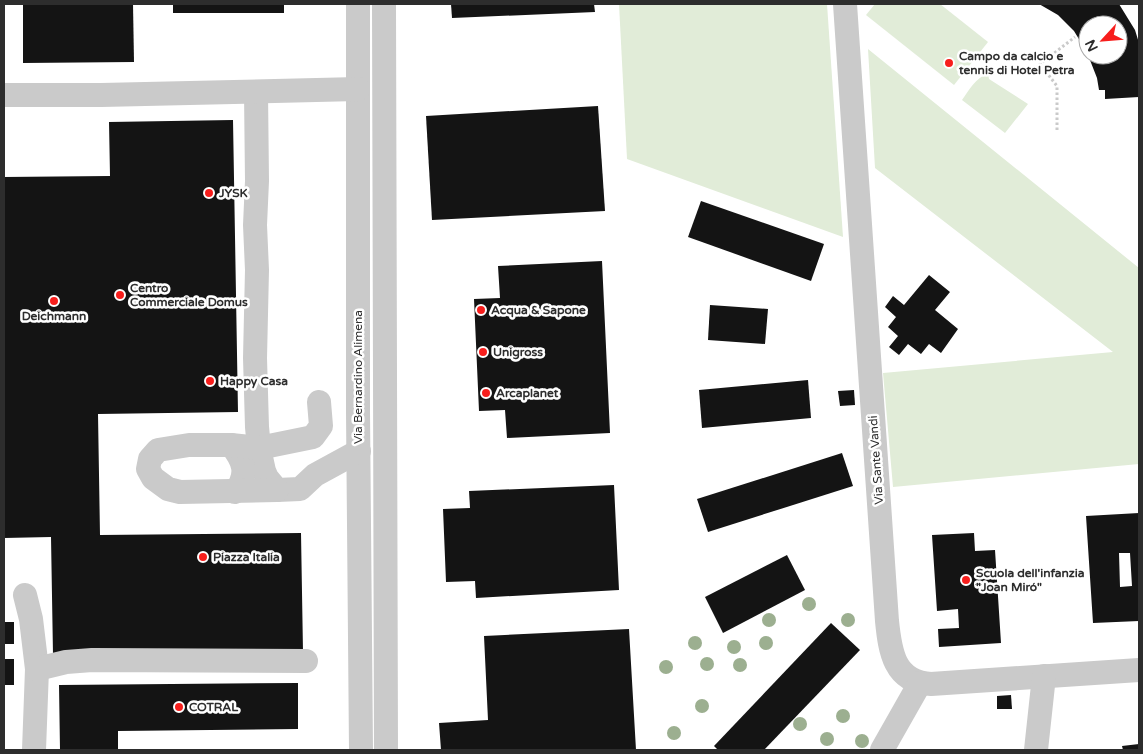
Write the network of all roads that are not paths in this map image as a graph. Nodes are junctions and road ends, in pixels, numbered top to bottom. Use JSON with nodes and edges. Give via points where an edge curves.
{"nodes":[{"id":1,"x":358,"y":4,"type":"edge"},
{"id":2,"x":384,"y":4,"type":"edge"},
{"id":3,"x":845,"y":4,"type":"edge"},
{"id":4,"x":358,"y":90,"type":"junction"},
{"id":5,"x":256,"y":92,"type":"junction"},
{"id":6,"x":4,"y":95,"type":"edge"},
{"id":7,"x":318,"y":402,"type":"dead end"},
{"id":8,"x":321,"y":426,"type":"junction"},
{"id":9,"x":358,"y":426,"type":"junction"},
{"id":10,"x":231,"y":445,"type":"junction"},
{"id":11,"x":259,"y":448,"type":"junction"},
{"id":12,"x":358,"y":451,"type":"junction"},
{"id":13,"x":277,"y":490,"type":"junction"},
{"id":14,"x":235,"y":492,"type":"junction"},
{"id":15,"x":25,"y":595,"type":"dead end"},
{"id":16,"x":306,"y":661,"type":"dead end"},
{"id":17,"x":37,"y":669,"type":"junction"},
{"id":18,"x":1139,"y":670,"type":"edge"},
{"id":19,"x":1044,"y":676,"type":"junction"},
{"id":20,"x":920,"y":683,"type":"junction"},
{"id":21,"x":34,"y":750,"type":"edge"},
{"id":22,"x":360,"y":750,"type":"edge"},
{"id":23,"x":386,"y":750,"type":"edge"},
{"id":24,"x":882,"y":750,"type":"edge"},
{"id":25,"x":1036,"y":750,"type":"edge"}],
"edges":[{"from":1,"to":4,"type":"street","name":"Via Bernardino Alimena"},
{"from":2,"to":23,"type":"street"},
{"from":3,"to":20,"type":"street","name":"Via Sante Vandi","via":[[887,621],[895,661],[904,674]]},
{"from":4,"to":5,"type":"street"},
{"from":4,"to":9,"type":"street","name":"Via Bernardino Alimena"},
{"from":5,"to":6,"type":"street"},
{"from":5,"to":11,"type":"street","via":[[255,358]]},
{"from":7,"to":8,"type":"street"},
{"from":8,"to":9,"type":"street"},
{"from":8,"to":11,"type":"street","via":[[313,437]]},
{"from":9,"to":12,"type":"street","name":"Via Bernardino Alimena"},
{"from":10,"to":11,"type":"street"},
{"from":10,"to":14,"type":"street","via":[[238,453],[244,470],[244,478]]},
{"from":10,"to":14,"type":"street","via":[[189,445],[158,450],[148,468],[153,478],[168,489]]},
{"from":11,"to":13,"type":"street","via":[[267,478]]},
{"from":12,"to":13,"type":"street","via":[[315,475],[300,489]]},
{"from":12,"to":22,"type":"street","name":"Via Bernardino Alimena"},
{"from":13,"to":14,"type":"street"},
{"from":15,"to":17,"type":"street","via":[[32,619]]},
{"from":16,"to":17,"type":"street","via":[[92,660]]},
{"from":17,"to":21,"type":"street"},
{"from":18,"to":19,"type":"street"},
{"from":19,"to":20,"type":"street"},
{"from":19,"to":25,"type":"street"},
{"from":20,"to":24,"type":"street"}]}
